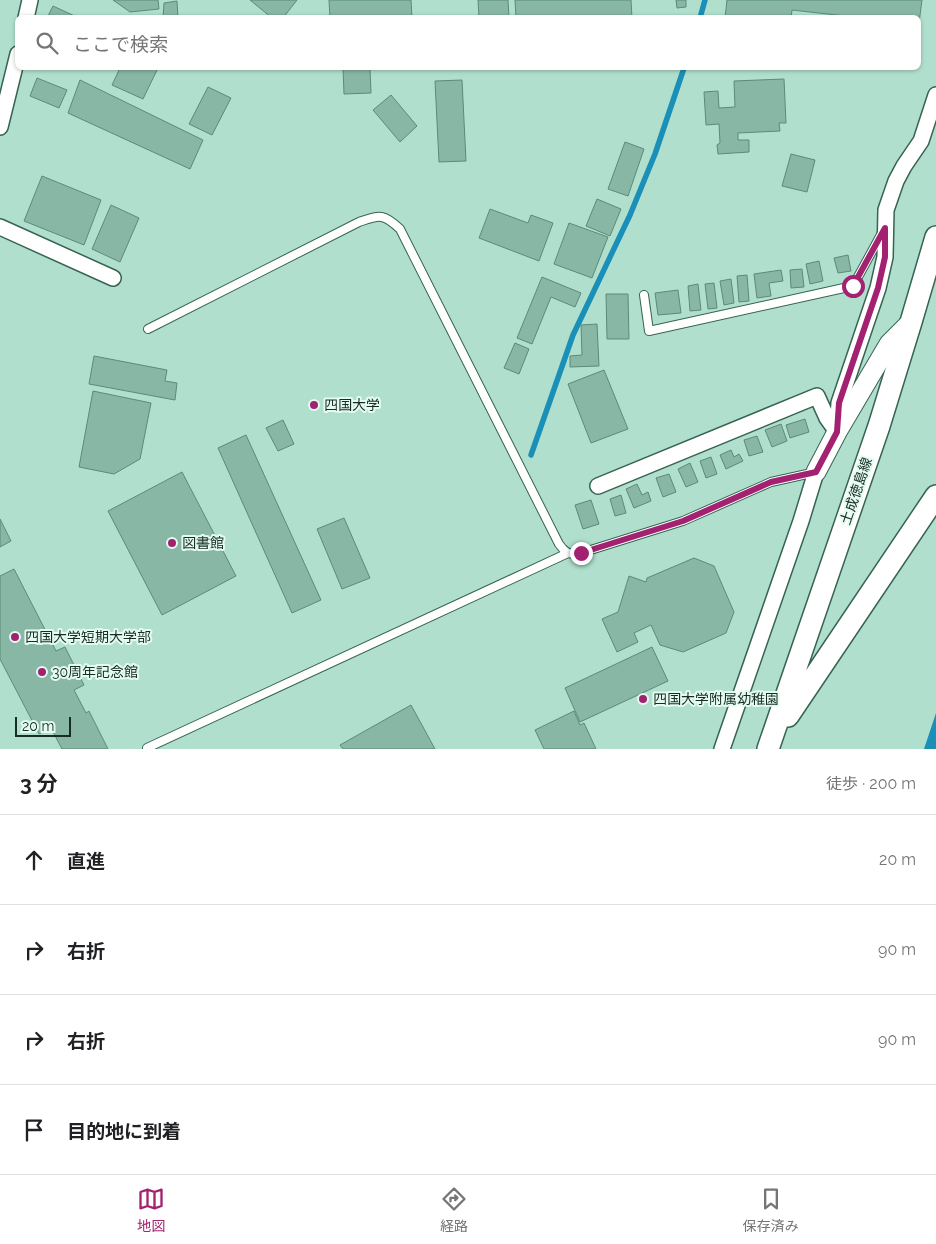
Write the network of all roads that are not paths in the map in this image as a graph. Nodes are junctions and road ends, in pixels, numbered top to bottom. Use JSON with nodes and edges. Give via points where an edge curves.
{"nodes":[{"id":1,"x":30,"y":0,"type":"edge"},
{"id":2,"x":27,"y":15,"type":"edge"},
{"id":3,"x":15,"y":66,"type":"edge"},
{"id":4,"x":936,"y":95,"type":"edge"},
{"id":5,"x":0,"y":127,"type":"edge"},
{"id":6,"x":0,"y":226,"type":"edge"},
{"id":7,"x":885,"y":228,"type":"junction"},
{"id":8,"x":936,"y":236,"type":"edge"},
{"id":9,"x":114,"y":278,"type":"dead end"},
{"id":10,"x":644,"y":296,"type":"dead end"},
{"id":11,"x":912,"y":322,"type":"junction"},
{"id":12,"x":148,"y":329,"type":"dead end"},
{"id":13,"x":837,"y":432,"type":"junction"},
{"id":14,"x":816,"y":472,"type":"junction"},
{"id":15,"x":598,"y":486,"type":"dead end"},
{"id":16,"x":936,"y":496,"type":"edge"},
{"id":17,"x":568,"y":553,"type":"junction"},
{"id":18,"x":769,"y":746,"type":"edge"},
{"id":19,"x":147,"y":748,"type":"edge"},
{"id":20,"x":722,"y":749,"type":"edge"}],
"edges":[{"from":1,"to":2,"type":"street"},
{"from":3,"to":5,"type":"street"},
{"from":4,"to":7,"type":"street","via":[[921,141],[896,181],[886,210]]},
{"from":6,"to":9,"type":"street"},
{"from":7,"to":10,"type":"lane","via":[[853,286],[649,331]]},
{"from":7,"to":13,"type":"street","via":[[885,257],[839,403]]},
{"from":8,"to":11,"type":"main road","name":"土成徳島線"},
{"from":11,"to":13,"type":"street","via":[[890,344]]},
{"from":11,"to":18,"type":"main road","name":"土成徳島線"},
{"from":12,"to":17,"type":"lane","via":[[359,222],[376,217],[389,218],[400,229],[559,544]]},
{"from":13,"to":14,"type":"street"},
{"from":13,"to":15,"type":"street","via":[[817,396]]},
{"from":14,"to":17,"type":"lane","via":[[771,482],[683,521],[581,553]]},
{"from":14,"to":20,"type":"street"},
{"from":16,"to":18,"type":"main road","name":"土成徳島線"},
{"from":17,"to":19,"type":"lane"}]}
